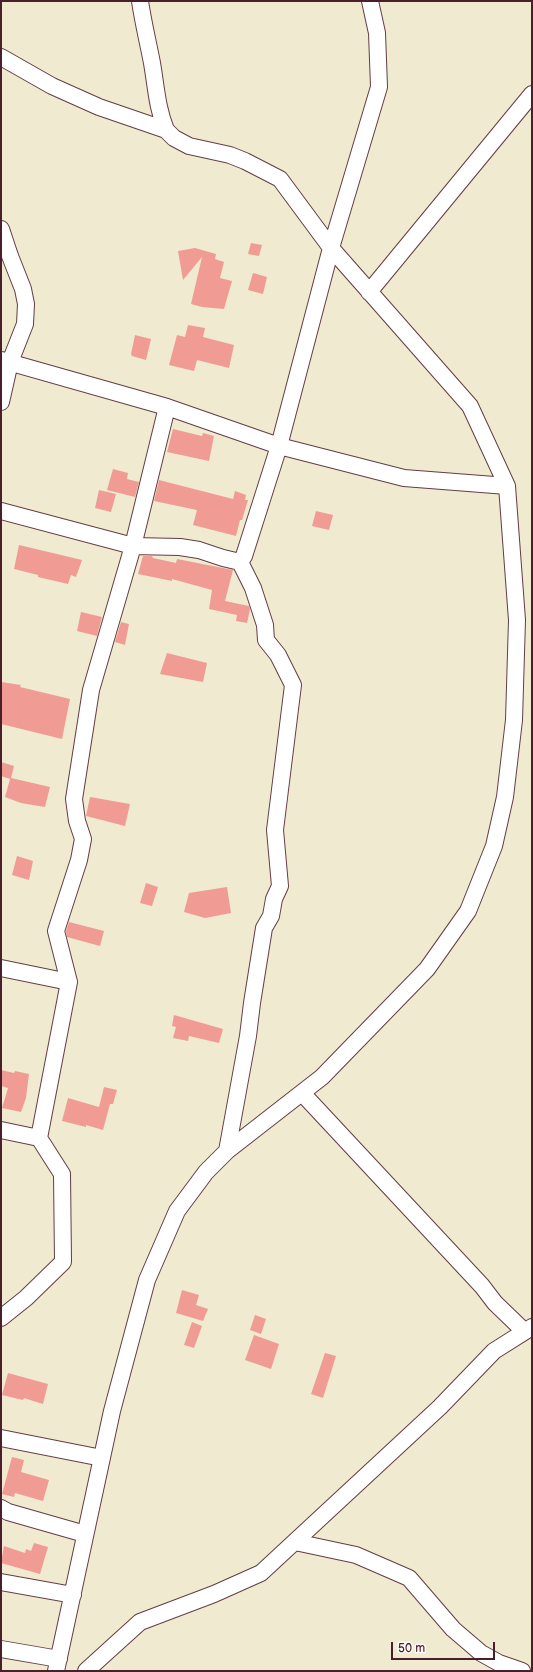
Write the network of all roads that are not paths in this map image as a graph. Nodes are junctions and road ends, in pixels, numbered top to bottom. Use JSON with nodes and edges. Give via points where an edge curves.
{"nodes":[{"id":1,"x":140,"y":1,"type":"edge"},
{"id":2,"x":370,"y":1,"type":"edge"},
{"id":3,"x":1,"y":57,"type":"edge"},
{"id":4,"x":532,"y":94,"type":"edge"},
{"id":5,"x":166,"y":130,"type":"junction"},
{"id":6,"x":1,"y":229,"type":"edge"},
{"id":7,"x":331,"y":248,"type":"junction"},
{"id":8,"x":369,"y":292,"type":"junction"},
{"id":9,"x":6,"y":361,"type":"edge"},
{"id":10,"x":1,"y":402,"type":"edge"},
{"id":11,"x":167,"y":407,"type":"junction"},
{"id":12,"x":279,"y":446,"type":"junction"},
{"id":13,"x":507,"y":486,"type":"junction"},
{"id":14,"x":1,"y":511,"type":"edge"},
{"id":15,"x":133,"y":546,"type":"junction"},
{"id":16,"x":240,"y":562,"type":"junction"},
{"id":17,"x":1,"y":968,"type":"edge"},
{"id":18,"x":69,"y":982,"type":"junction"},
{"id":19,"x":302,"y":1093,"type":"junction"},
{"id":20,"x":1,"y":1130,"type":"edge"},
{"id":21,"x":40,"y":1138,"type":"junction"},
{"id":22,"x":227,"y":1151,"type":"junction"},
{"id":23,"x":1,"y":1318,"type":"edge"},
{"id":24,"x":528,"y":1329,"type":"edge"},
{"id":25,"x":1,"y":1438,"type":"edge"},
{"id":26,"x":102,"y":1458,"type":"junction"},
{"id":27,"x":1,"y":1508,"type":"edge"},
{"id":28,"x":85,"y":1534,"type":"junction"},
{"id":29,"x":295,"y":1542,"type":"junction"},
{"id":30,"x":1,"y":1582,"type":"edge"},
{"id":31,"x":73,"y":1595,"type":"junction"},
{"id":32,"x":1,"y":1649,"type":"edge"},
{"id":33,"x":58,"y":1665,"type":"edge"},
{"id":34,"x":86,"y":1671,"type":"edge"},
{"id":35,"x":522,"y":1671,"type":"edge"}],
"edges":[{"from":1,"to":5,"type":"street","via":[[160,115]]},
{"from":2,"to":7,"type":"street","via":[[377,33],[379,87]]},
{"from":3,"to":5,"type":"street","via":[[59,89],[99,107]]},
{"from":4,"to":8,"type":"street"},
{"from":5,"to":7,"type":"street","via":[[189,146],[230,155],[280,179]]},
{"from":6,"to":9,"type":"street","via":[[23,288],[26,304],[25,324]]},
{"from":7,"to":8,"type":"street"},
{"from":7,"to":12,"type":"street"},
{"from":8,"to":13,"type":"street","via":[[470,406]]},
{"from":9,"to":10,"type":"street"},
{"from":9,"to":11,"type":"street"},
{"from":11,"to":12,"type":"street"},
{"from":11,"to":15,"type":"street"},
{"from":12,"to":13,"type":"street","via":[[404,478]]},
{"from":12,"to":16,"type":"street"},
{"from":13,"to":19,"type":"street","via":[[517,620],[514,720],[505,797],[494,846],[468,911],[427,969],[322,1078]]},
{"from":14,"to":15,"type":"street"},
{"from":15,"to":16,"type":"street","via":[[180,547]]},
{"from":15,"to":18,"type":"street","via":[[92,690],[76,779],[74,799],[83,839],[79,860],[56,931]]},
{"from":16,"to":22,"type":"street","via":[[253,588],[265,625],[266,640],[278,655],[293,685],[275,830],[280,886],[274,898],[271,916],[264,928]]},
{"from":17,"to":18,"type":"street"},
{"from":18,"to":21,"type":"street"},
{"from":19,"to":22,"type":"street"},
{"from":19,"to":24,"type":"street","via":[[495,1303]]},
{"from":20,"to":21,"type":"street"},
{"from":21,"to":23,"type":"street","via":[[62,1174],[63,1262]]},
{"from":22,"to":26,"type":"street","via":[[206,1172],[177,1211],[147,1280]]},
{"from":24,"to":29,"type":"street","via":[[494,1351],[440,1407]]},
{"from":25,"to":26,"type":"street"},
{"from":26,"to":28,"type":"street"},
{"from":27,"to":28,"type":"street"},
{"from":28,"to":31,"type":"street"},
{"from":29,"to":34,"type":"street","via":[[261,1573],[140,1622]]},
{"from":29,"to":35,"type":"street","via":[[356,1555],[408,1578],[453,1628],[481,1653]]},
{"from":30,"to":31,"type":"street"},
{"from":31,"to":33,"type":"street"},
{"from":32,"to":33,"type":"street"}]}
